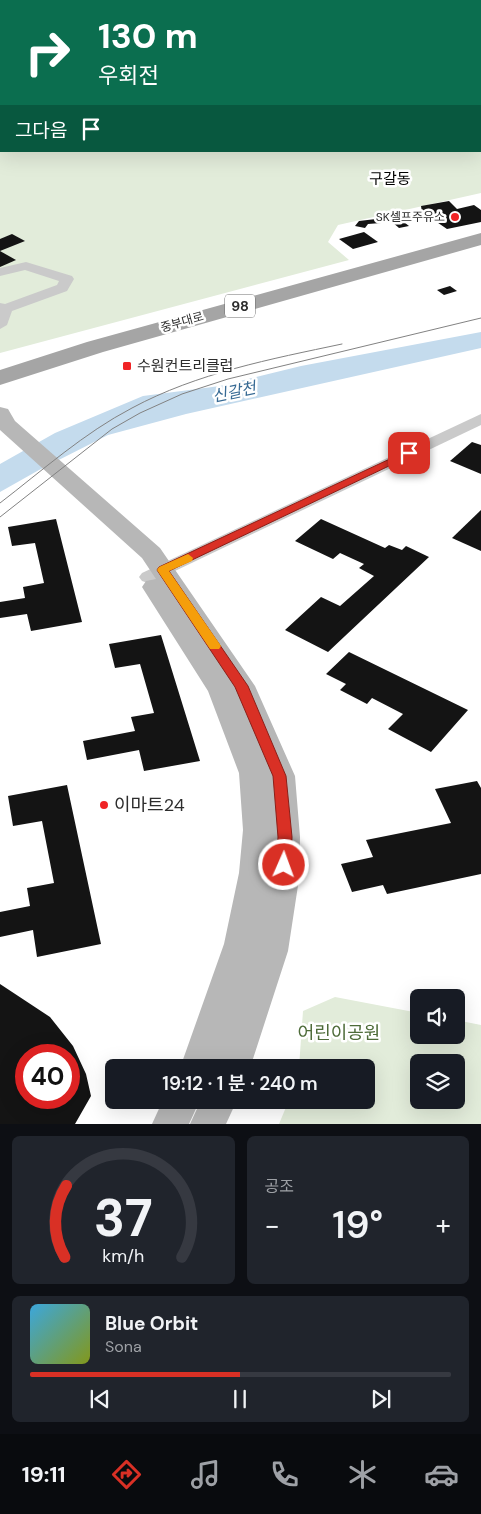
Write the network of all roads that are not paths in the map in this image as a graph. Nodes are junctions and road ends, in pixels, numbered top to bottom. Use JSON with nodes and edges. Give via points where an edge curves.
{"nodes":[{"id":1,"x":481,"y":239,"type":"edge"},
{"id":2,"x":481,"y":256,"type":"edge"},
{"id":3,"x":0,"y":272,"type":"edge"},
{"id":4,"x":3,"y":307,"type":"edge"},
{"id":5,"x":0,"y":325,"type":"edge"},
{"id":6,"x":0,"y":378,"type":"edge"},
{"id":7,"x":0,"y":395,"type":"edge"},
{"id":8,"x":481,"y":419,"type":"edge"},
{"id":9,"x":3,"y":420,"type":"edge"},
{"id":10,"x":155,"y":573,"type":"junction"},
{"id":11,"x":201,"y":1059,"type":"edge"},
{"id":12,"x":235,"y":1059,"type":"edge"},
{"id":13,"x":178,"y":1109,"type":"edge"},
{"id":14,"x":215,"y":1109,"type":"edge"},
{"id":15,"x":170,"y":1124,"type":"edge"},
{"id":16,"x":208,"y":1124,"type":"edge"}],
"edges":[{"from":1,"to":6,"type":"main road","name":"중부대로","number":"98","via":[[95,347]]},
{"from":2,"to":7,"type":"main road","name":"중부대로","number":"98","via":[[130,353]]},
{"from":3,"to":4,"type":"street","via":[[26,266],[67,280],[62,288]]},
{"from":4,"to":5,"type":"street"},
{"from":8,"to":10,"type":"street"},
{"from":9,"to":10,"type":"street","via":[[82,492]]},
{"from":10,"to":11,"type":"street","via":[[221,690],[254,774],[258,830],[255,873],[240,944]]},
{"from":10,"to":12,"type":"street","via":[[241,686],[280,776],[285,837],[283,879],[271,951]]},
{"from":13,"to":15,"type":"street"},
{"from":14,"to":16,"type":"street"}]}
